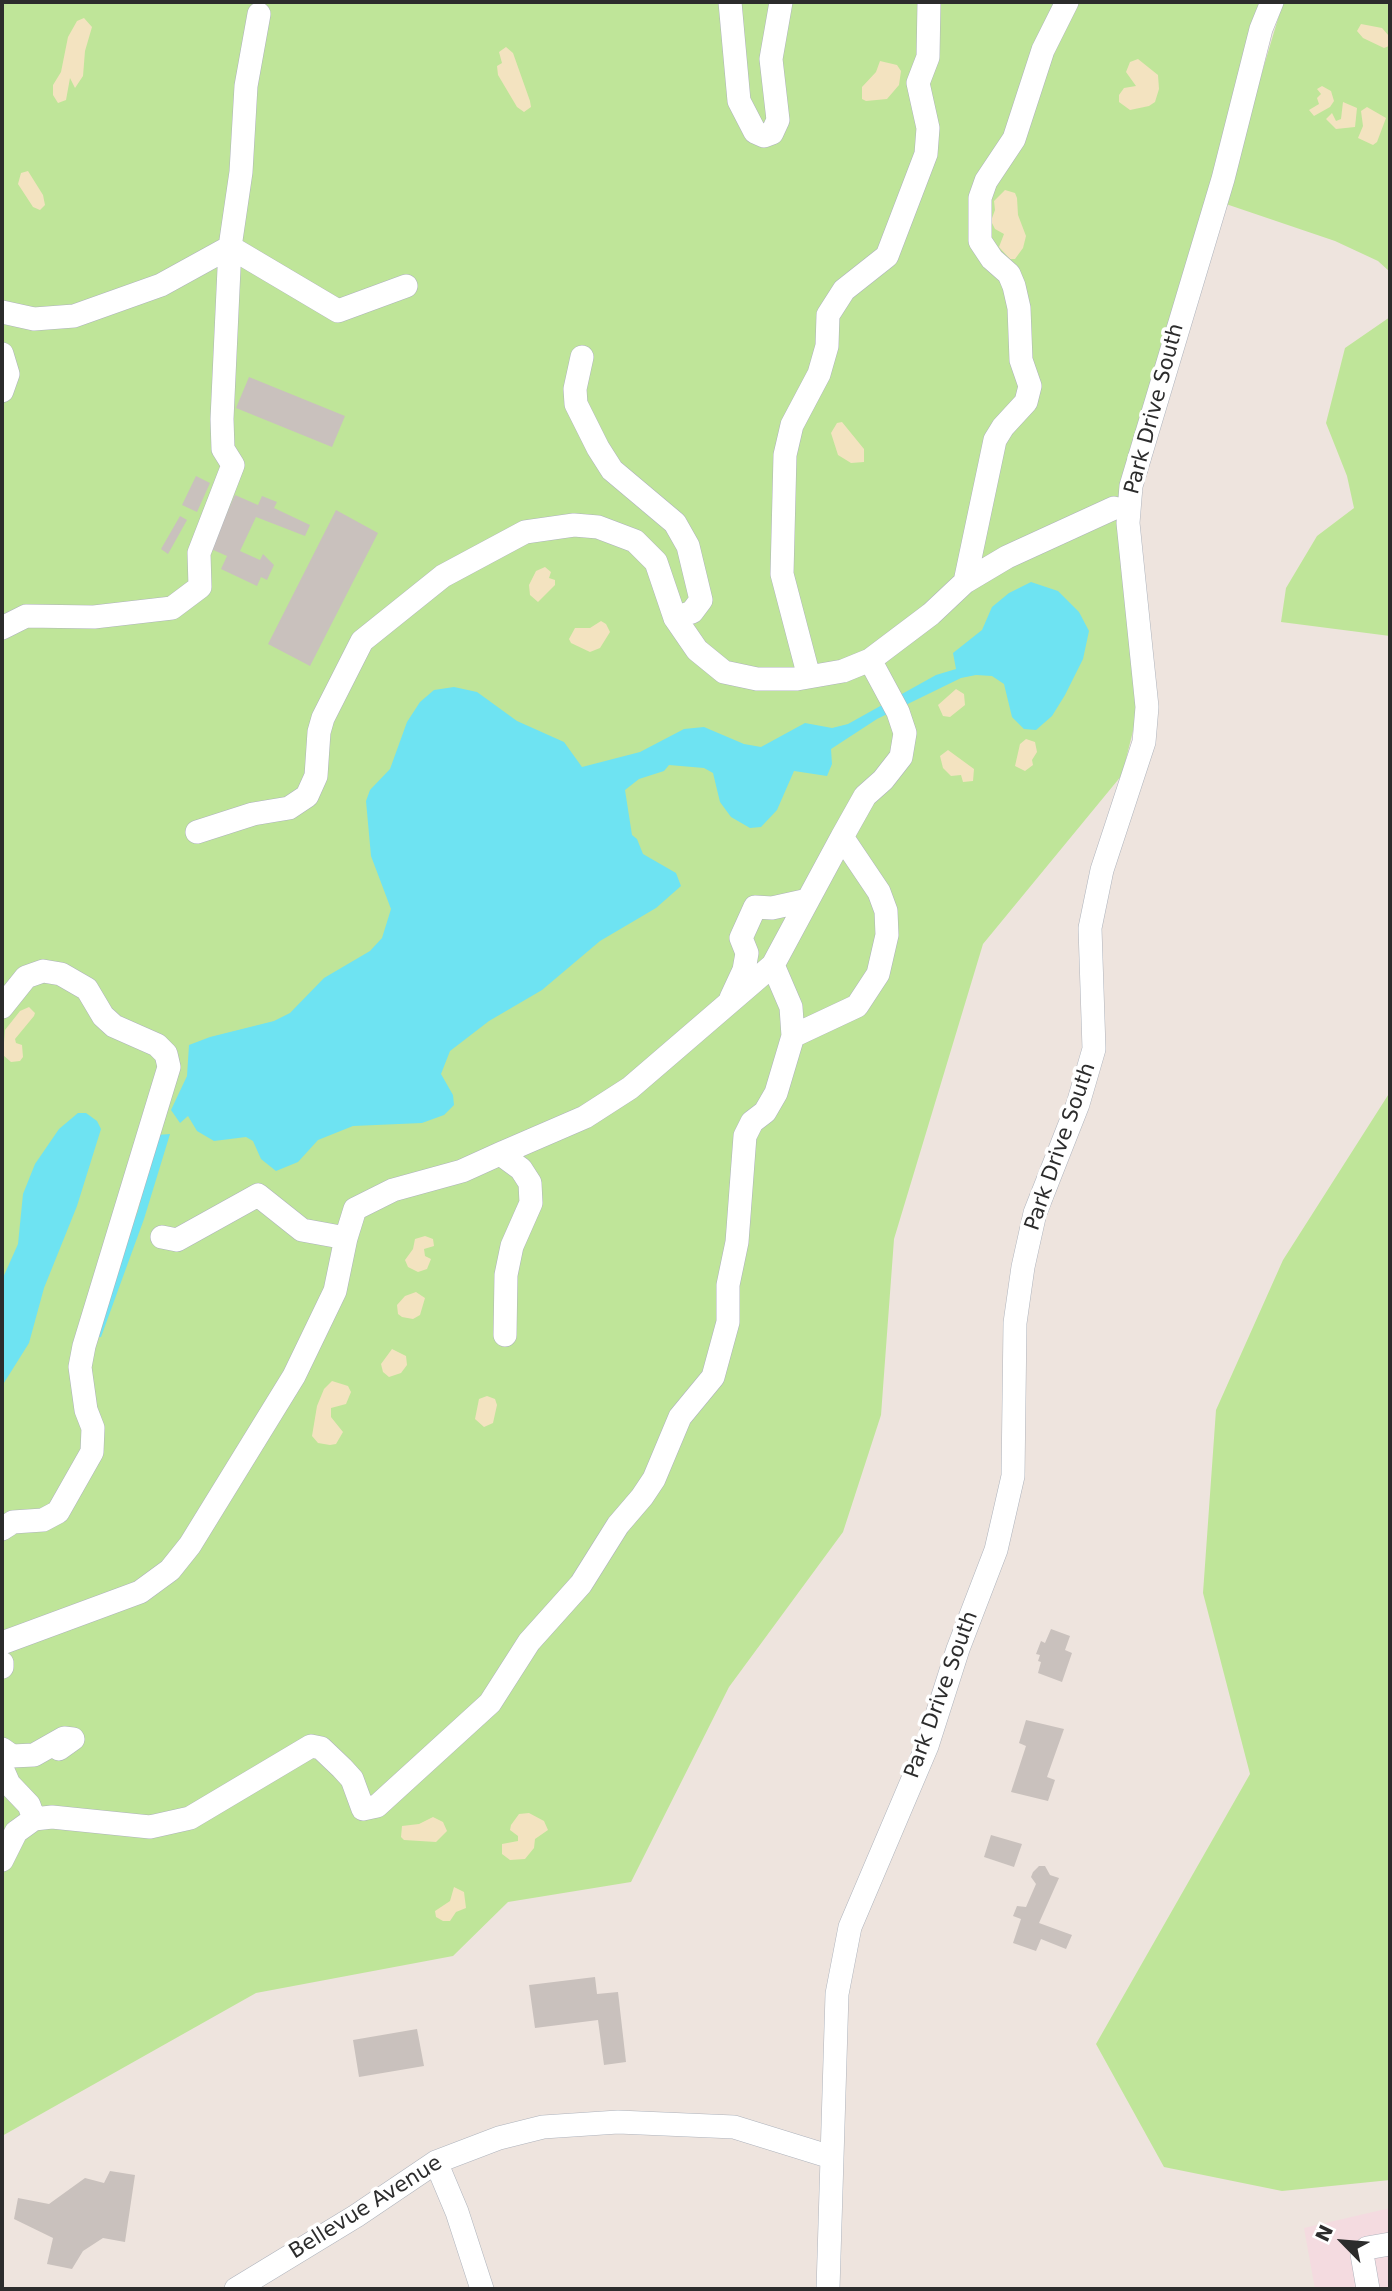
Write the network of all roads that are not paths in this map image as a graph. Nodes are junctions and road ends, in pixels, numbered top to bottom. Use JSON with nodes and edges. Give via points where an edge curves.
{"nodes":[{"id":1,"x":730,"y":2,"type":"edge"},
{"id":2,"x":781,"y":2,"type":"edge"},
{"id":3,"x":929,"y":2,"type":"edge"},
{"id":4,"x":1067,"y":2,"type":"edge"},
{"id":5,"x":1272,"y":2,"type":"edge"},
{"id":6,"x":258,"y":14,"type":"dead end"},
{"id":7,"x":230,"y":247,"type":"junction"},
{"id":8,"x":406,"y":286,"type":"dead end"},
{"id":9,"x":2,"y":312,"type":"edge"},
{"id":10,"x":2,"y":354,"type":"edge"},
{"id":11,"x":582,"y":357,"type":"dead end"},
{"id":12,"x":2,"y":391,"type":"edge"},
{"id":13,"x":1114,"y":508,"type":"dead end"},
{"id":14,"x":965,"y":582,"type":"junction"},
{"id":15,"x":676,"y":618,"type":"junction"},
{"id":16,"x":2,"y":628,"type":"edge"},
{"id":17,"x":870,"y":660,"type":"junction"},
{"id":18,"x":808,"y":677,"type":"junction"},
{"id":19,"x":197,"y":832,"type":"dead end"},
{"id":20,"x":842,"y":837,"type":"junction"},
{"id":21,"x":808,"y":900,"type":"junction"},
{"id":22,"x":773,"y":965,"type":"junction"},
{"id":23,"x":2,"y":1007,"type":"edge"},
{"id":24,"x":727,"y":1007,"type":"junction"},
{"id":25,"x":793,"y":1036,"type":"junction"},
{"id":26,"x":504,"y":1152,"type":"junction"},
{"id":27,"x":162,"y":1237,"type":"dead end"},
{"id":28,"x":345,"y":1238,"type":"junction"},
{"id":29,"x":505,"y":1335,"type":"dead end"},
{"id":30,"x":2,"y":1529,"type":"edge"},
{"id":31,"x":2,"y":1643,"type":"edge"},
{"id":32,"x":2,"y":1749,"type":"edge"},
{"id":33,"x":59,"y":1749,"type":"dead end"},
{"id":34,"x":2,"y":1768,"type":"edge"},
{"id":35,"x":34,"y":1819,"type":"junction"},
{"id":36,"x":2,"y":1860,"type":"edge"},
{"id":37,"x":831,"y":2157,"type":"junction"},
{"id":38,"x":436,"y":2162,"type":"junction"},
{"id":39,"x":1390,"y":2244,"type":"edge"},
{"id":40,"x":236,"y":2289,"type":"edge"},
{"id":41,"x":482,"y":2289,"type":"edge"},
{"id":42,"x":828,"y":2289,"type":"edge"},
{"id":43,"x":1368,"y":2289,"type":"edge"}],
"edges":[{"from":1,"to":2,"type":"street","via":[[739,101],[755,132],[764,136],[772,133],[778,120],[771,59]]},
{"from":3,"to":18,"type":"street","via":[[928,57],[918,83],[928,128],[926,154],[887,256],[844,290],[828,315],[827,346],[819,374],[792,425],[785,456],[782,574]]},
{"from":4,"to":14,"type":"street","via":[[1043,50],[1014,139],[980,198],[981,241],[1014,286],[1021,360],[1030,386],[1026,402],[995,440]]},
{"from":5,"to":37,"type":"street","name":"Park Drive South","via":[[1131,486],[1128,523],[1147,707],[1144,742],[1102,870],[1090,928],[1094,1049],[1078,1104],[1034,1213],[1023,1267],[1015,1323],[1013,1476],[996,1550],[927,1746],[850,1927],[837,1994]]},
{"from":6,"to":7,"type":"street"},
{"from":7,"to":8,"type":"street","via":[[338,311]]},
{"from":7,"to":9,"type":"street","via":[[161,285],[74,316],[34,319]]},
{"from":7,"to":16,"type":"street","via":[[222,418],[223,449],[233,465],[199,553],[200,587],[172,608],[94,617],[26,616]]},
{"from":10,"to":12,"type":"street","via":[[8,374]]},
{"from":11,"to":15,"type":"street","via":[[576,404],[598,448],[612,470],[663,509],[688,546],[701,600],[692,612]]},
{"from":13,"to":14,"type":"street","via":[[1007,557]]},
{"from":14,"to":17,"type":"street"},
{"from":15,"to":18,"type":"street","via":[[697,650],[724,672],[757,679]]},
{"from":15,"to":19,"type":"street","via":[[656,562],[635,541],[612,530],[586,526],[525,533],[443,576],[362,641],[323,718],[316,776],[307,796],[289,808]]},
{"from":17,"to":18,"type":"street"},
{"from":17,"to":20,"type":"street","via":[[905,733],[901,757],[865,796]]},
{"from":20,"to":21,"type":"street"},
{"from":20,"to":25,"type":"street","via":[[879,892],[886,911],[887,935],[878,974],[857,1006]]},
{"from":21,"to":22,"type":"street"},
{"from":21,"to":24,"type":"street","via":[[755,907],[741,939],[747,953],[744,970]]},
{"from":22,"to":24,"type":"street"},
{"from":22,"to":25,"type":"street","via":[[791,1007]]},
{"from":23,"to":30,"type":"street","via":[[26,977],[43,971],[61,975],[87,989],[114,1026],[157,1045],[166,1054],[169,1067],[84,1346],[80,1367],[93,1427],[92,1452],[58,1512],[43,1520],[13,1522]]},
{"from":24,"to":26,"type":"street","via":[[630,1088],[585,1117]]},
{"from":25,"to":35,"type":"street","via":[[776,1093],[744,1136],[728,1322],[713,1377],[680,1417],[642,1497],[618,1525],[581,1584],[528,1642],[490,1703],[377,1806],[363,1809],[352,1779],[321,1748],[311,1746],[211,1807],[174,1822],[150,1827]]},
{"from":26,"to":28,"type":"street","via":[[462,1171],[393,1190],[355,1209]]},
{"from":26,"to":29,"type":"street","via":[[530,1183],[531,1203],[512,1247],[506,1275]]},
{"from":27,"to":28,"type":"street","via":[[177,1240],[258,1195],[302,1230]]},
{"from":28,"to":31,"type":"street","via":[[335,1291],[294,1376],[170,1570],[140,1592]]},
{"from":32,"to":33,"type":"street","via":[[12,1756],[34,1755],[64,1738],[73,1739]]},
{"from":34,"to":35,"type":"street"},
{"from":35,"to":36,"type":"street","via":[[16,1832]]},
{"from":37,"to":38,"type":"street","name":"Bellevue Avenue","via":[[734,2127],[618,2122],[543,2127]]},
{"from":37,"to":42,"type":"street","name":"Park Drive South"},
{"from":38,"to":40,"type":"street","name":"Bellevue Avenue"},
{"from":38,"to":41,"type":"street"},
{"from":39,"to":43,"type":"street","via":[[1367,2248],[1362,2254]]}]}
